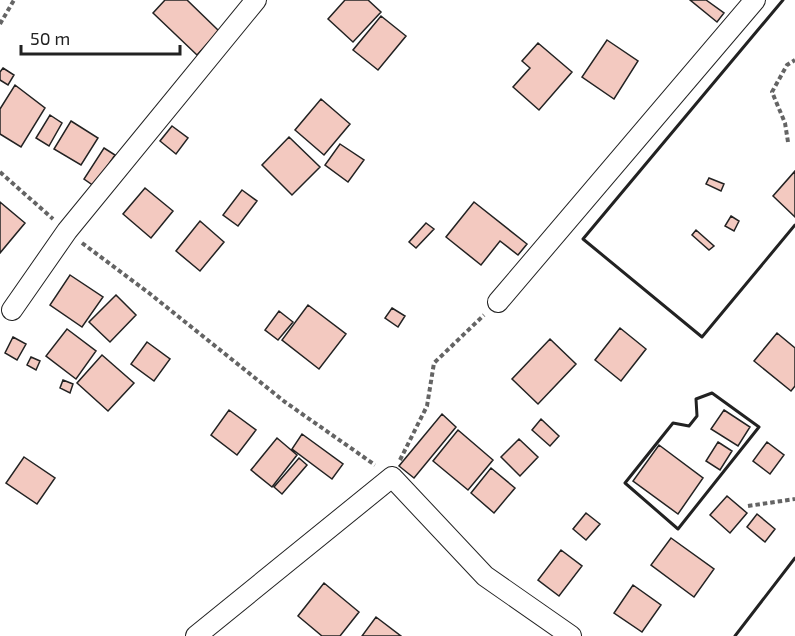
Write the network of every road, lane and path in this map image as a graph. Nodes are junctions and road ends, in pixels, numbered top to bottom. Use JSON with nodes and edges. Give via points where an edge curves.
{"nodes":[{"id":1,"x":14,"y":0,"type":"edge"},
{"id":2,"x":256,"y":0,"type":"edge"},
{"id":3,"x":755,"y":0,"type":"edge"},
{"id":4,"x":0,"y":24,"type":"edge"},
{"id":5,"x":795,"y":60,"type":"edge"},
{"id":6,"x":788,"y":142,"type":"dead end"},
{"id":7,"x":0,"y":172,"type":"edge"},
{"id":8,"x":67,"y":231,"type":"junction"},
{"id":9,"x":498,"y":302,"type":"joint"},
{"id":10,"x":12,"y":310,"type":"dead end"},
{"id":11,"x":392,"y":477,"type":"junction"},
{"id":12,"x":795,"y":499,"type":"edge"},
{"id":13,"x":748,"y":506,"type":"dead end"},
{"id":14,"x":196,"y":636,"type":"edge"},
{"id":15,"x":571,"y":636,"type":"edge"}],
"edges":[{"from":1,"to":4,"type":"path"},
{"from":2,"to":8,"type":"street"},
{"from":3,"to":9,"type":"street"},
{"from":5,"to":6,"type":"path","via":[[787,65],[772,92]]},
{"from":7,"to":8,"type":"path"},
{"from":8,"to":10,"type":"street"},
{"from":8,"to":11,"type":"path","via":[[285,402]]},
{"from":9,"to":11,"type":"path","via":[[434,363],[427,406]]},
{"from":11,"to":14,"type":"street"},
{"from":11,"to":15,"type":"street","via":[[485,576]]},
{"from":12,"to":13,"type":"path"}]}
